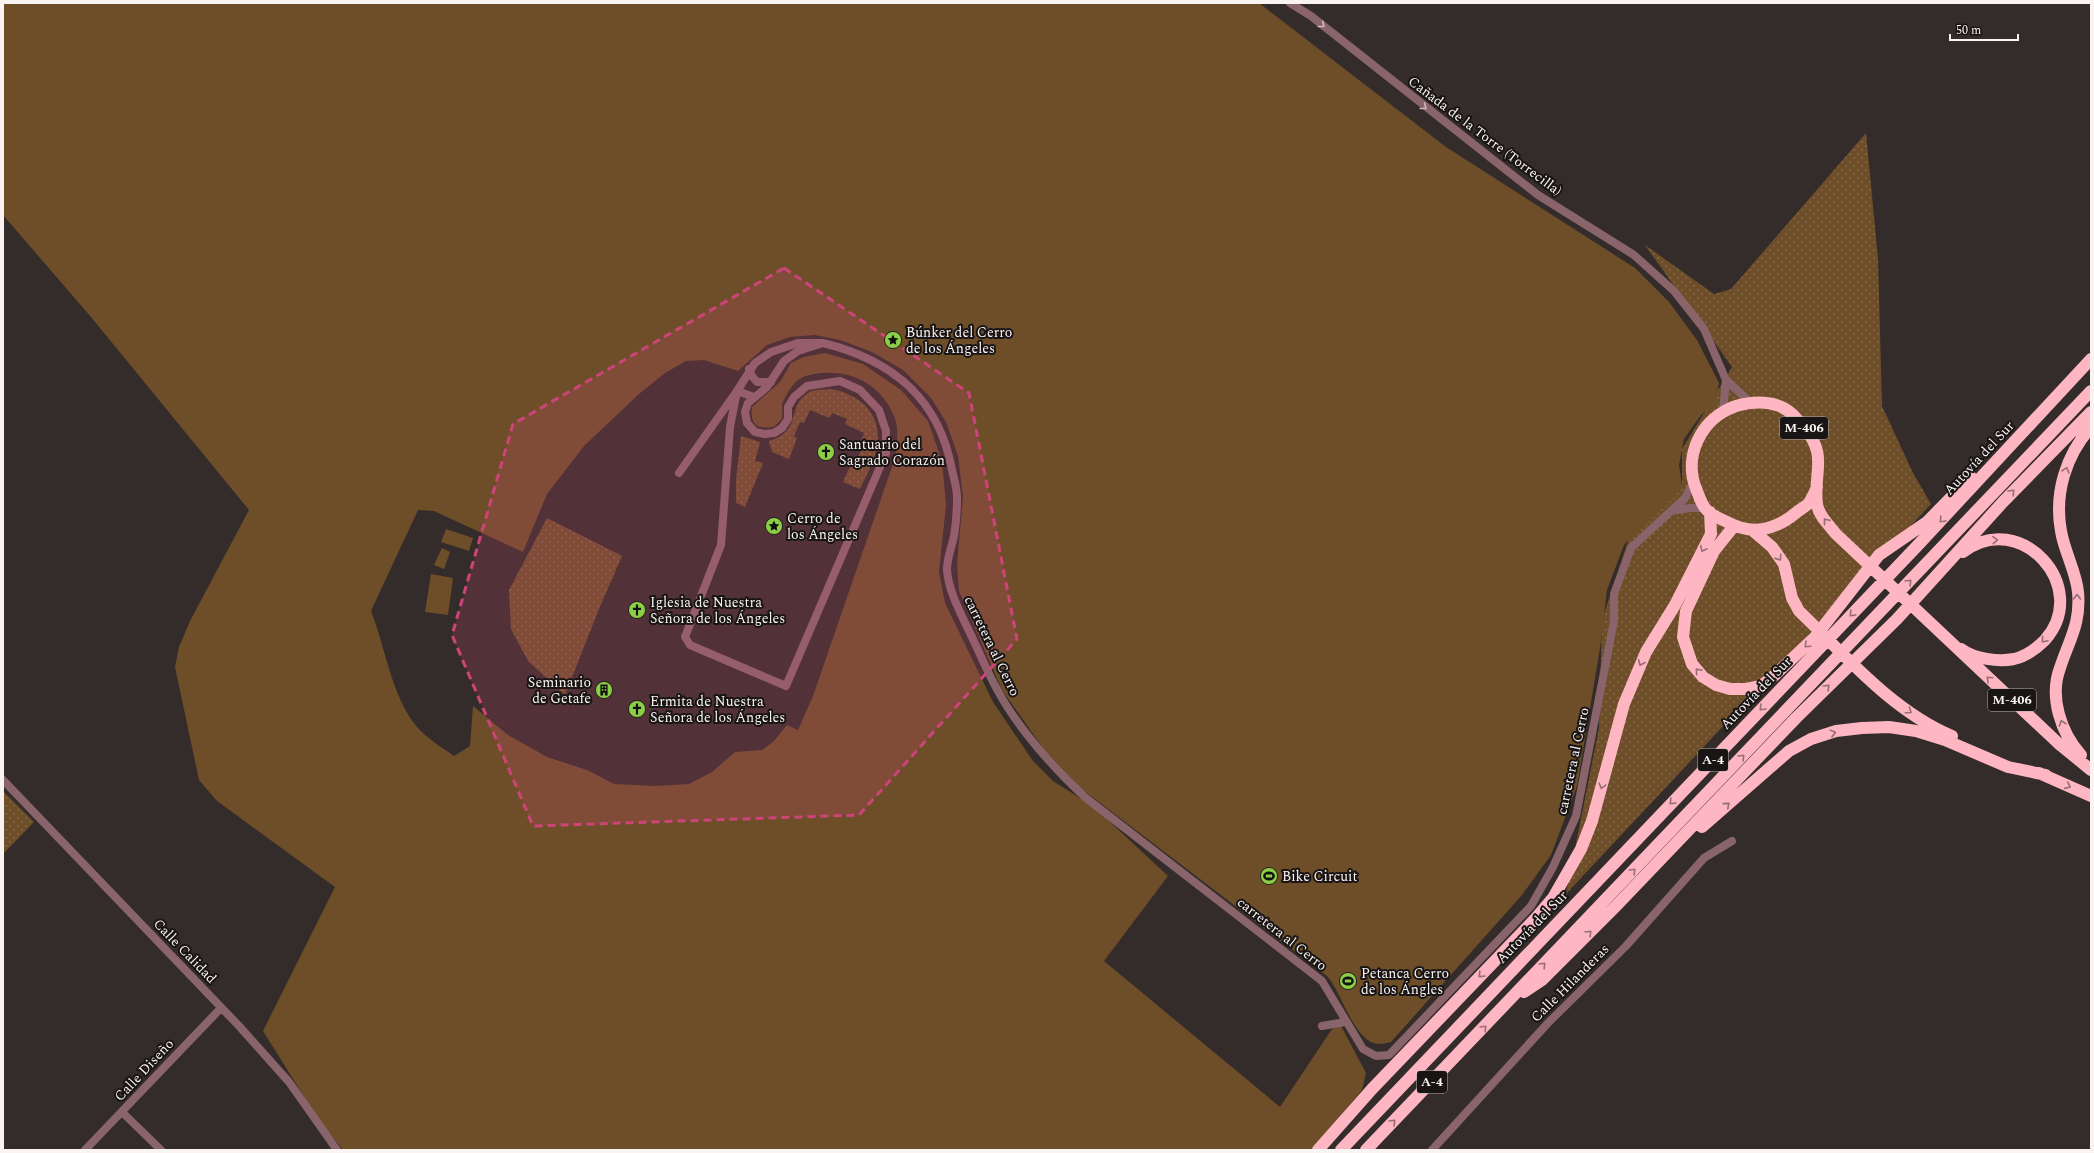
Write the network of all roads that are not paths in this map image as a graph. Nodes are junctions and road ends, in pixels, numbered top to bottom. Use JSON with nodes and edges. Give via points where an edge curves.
{"nodes":[{"id":1,"x":1290,"y":3,"type":"edge"},
{"id":2,"x":823,"y":343,"type":"junction"},
{"id":3,"x":2091,"y":359,"type":"edge"},
{"id":4,"x":749,"y":369,"type":"junction"},
{"id":5,"x":2082,"y":369,"type":"junction"},
{"id":6,"x":1726,"y":380,"type":"junction"},
{"id":7,"x":771,"y":382,"type":"junction"},
{"id":8,"x":737,"y":391,"type":"junction"},
{"id":9,"x":2091,"y":391,"type":"edge"},
{"id":10,"x":754,"y":397,"type":"junction"},
{"id":11,"x":1750,"y":402,"type":"junction"},
{"id":12,"x":1723,"y":411,"type":"junction"},
{"id":13,"x":2091,"y":412,"type":"edge"},
{"id":14,"x":2091,"y":427,"type":"edge"},
{"id":15,"x":679,"y":473,"type":"dead end"},
{"id":16,"x":1693,"y":482,"type":"junction"},
{"id":17,"x":1818,"y":487,"type":"junction"},
{"id":18,"x":1707,"y":510,"type":"junction"},
{"id":19,"x":1671,"y":511,"type":"junction"},
{"id":20,"x":1734,"y":526,"type":"junction"},
{"id":21,"x":1752,"y":530,"type":"junction"},
{"id":22,"x":1949,"y":563,"type":"junction"},
{"id":23,"x":1935,"y":629,"type":"junction"},
{"id":24,"x":2091,"y":766,"type":"edge"},
{"id":25,"x":2091,"y":770,"type":"edge"},
{"id":26,"x":2046,"y":776,"type":"junction"},
{"id":27,"x":3,"y":780,"type":"edge"},
{"id":28,"x":2091,"y":796,"type":"edge"},
{"id":29,"x":1732,"y":841,"type":"dead end"},
{"id":30,"x":1654,"y":866,"type":"junction"},
{"id":31,"x":1507,"y":1004,"type":"junction"},
{"id":32,"x":221,"y":1008,"type":"junction"},
{"id":33,"x":1345,"y":1022,"type":"junction"},
{"id":34,"x":1322,"y":1026,"type":"dead end"},
{"id":35,"x":122,"y":1112,"type":"junction"},
{"id":36,"x":85,"y":1150,"type":"edge"},
{"id":37,"x":161,"y":1150,"type":"edge"},
{"id":38,"x":337,"y":1150,"type":"edge"},
{"id":39,"x":1318,"y":1150,"type":"edge"},
{"id":40,"x":1341,"y":1150,"type":"edge"},
{"id":41,"x":1366,"y":1150,"type":"edge"},
{"id":42,"x":1432,"y":1150,"type":"edge"}],
"edges":[{"from":1,"to":6,"type":"street","name":"Cañada de la Torre (Torrecilla)","one_way":true,"via":[[1311,16],[1538,196],[1634,255],[1674,291],[1704,330]]},
{"from":2,"to":4,"type":"street","name":"carretera al Cerro","via":[[798,343],[771,352]]},
{"from":2,"to":7,"type":"street","via":[[798,351],[784,361]]},
{"from":2,"to":33,"type":"street","name":"carretera al Cerro","via":[[874,361],[905,380],[927,405],[938,425],[950,454],[957,496],[954,535],[947,568],[954,598],[998,692],[1032,740],[1070,784],[1086,798],[1322,981]]},
{"from":3,"to":5,"type":"highway","name":"Autovía del Sur","number":"A-4"},
{"from":4,"to":7,"type":"street","via":[[757,382]]},
{"from":4,"to":8,"type":"street"},
{"from":5,"to":20,"type":"highway","one_way":true,"via":[[2036,410],[1927,522],[1879,555],[1815,637],[1761,686],[1746,689],[1730,689],[1703,677],[1692,664],[1683,637],[1686,611],[1714,551]]},
{"from":5,"to":40,"type":"highway","name":"Autovía del Sur","number":"A-4","one_way":true,"via":[[1919,544]]},
{"from":6,"to":11,"type":"street","name":"Cañada de la Torre (Torrecilla)"},
{"from":6,"to":12,"type":"street"},
{"from":7,"to":10,"type":"street"},
{"from":8,"to":10,"type":"street"},
{"from":8,"to":10,"type":"street","via":[[730,427],[722,545],[685,637],[690,645],[786,686],[886,453],[886,431],[880,410],[860,390],[840,381],[807,386],[794,397],[788,407],[788,420],[774,433],[754,432],[747,423],[744,412]]},
{"from":8,"to":15,"type":"street"},
{"from":31,"to":9,"type":"highway","number":"A-4","one_way":true},
{"from":11,"to":12,"type":"highway","number":"M-406"},
{"from":11,"to":17,"type":"highway","number":"M-406","via":[[1770,404],[1790,412],[1814,439],[1818,457]]},
{"from":12,"to":16,"type":"highway","number":"M-406","via":[[1706,426],[1698,438],[1690,463]]},
{"from":22,"to":13,"type":"highway","one_way":true,"via":[[2003,502]]},
{"from":24,"to":14,"type":"highway","one_way":true,"via":[[2069,739],[2061,722],[2056,696],[2059,669],[2077,625],[2078,592],[2061,531],[2059,494],[2069,460]]},
{"from":16,"to":18,"type":"highway","number":"M-406"},
{"from":16,"to":19,"type":"street","name":"carretera al Cerro","via":[[1685,498]]},
{"from":17,"to":21,"type":"highway","via":[[1808,503],[1782,524]]},
{"from":23,"to":17,"type":"highway","number":"M-406","one_way":true,"via":[[1851,549],[1822,516],[1817,504]]},
{"from":18,"to":19,"type":"street","via":[[1690,508]]},
{"from":18,"to":20,"type":"highway"},
{"from":18,"to":39,"type":"highway","one_way":true,"via":[[1711,534],[1675,604],[1646,652],[1624,704],[1592,821],[1567,875],[1553,898],[1536,918],[1372,1089]]},
{"from":19,"to":33,"type":"street","name":"carretera al Cerro","via":[[1631,548],[1614,594],[1614,621],[1576,816],[1553,867],[1530,906],[1389,1055],[1376,1056],[1363,1049]]},
{"from":20,"to":21,"type":"highway"},
{"from":21,"to":26,"type":"highway","one_way":true,"via":[[1772,547],[1784,564],[1792,598],[1799,611],[1878,687],[1923,720],[1949,735]]},
{"from":22,"to":23,"type":"highway","one_way":true,"via":[[1970,546],[1983,541],[2013,540],[2034,550],[2050,566],[2060,597],[2058,613],[2055,626],[2035,650],[2007,661],[1992,660],[1965,651]]},
{"from":30,"to":22,"type":"highway","one_way":true},
{"from":25,"to":23,"type":"highway","number":"M-406","one_way":true,"via":[[2058,743]]},
{"from":26,"to":28,"type":"highway","one_way":true},
{"from":30,"to":26,"type":"highway","one_way":true,"via":[[1680,847],[1789,751],[1811,739],[1836,731],[1889,727],[1916,731],[1945,740],[2008,767]]},
{"from":27,"to":32,"type":"street","name":"Calle Calidad"},
{"from":29,"to":42,"type":"street","name":"Calle Hilanderas","via":[[1704,858],[1626,946],[1548,1023]]},
{"from":31,"to":30,"type":"highway","one_way":true,"via":[[1542,980]]},
{"from":41,"to":31,"type":"highway","number":"A-4","one_way":true},
{"from":32,"to":35,"type":"street","name":"Calle Diseño"},
{"from":32,"to":38,"type":"street","name":"Calle Calidad","via":[[289,1082]]},
{"from":33,"to":34,"type":"street"},
{"from":35,"to":36,"type":"street","name":"Calle Diseño"},
{"from":35,"to":37,"type":"street"}]}
